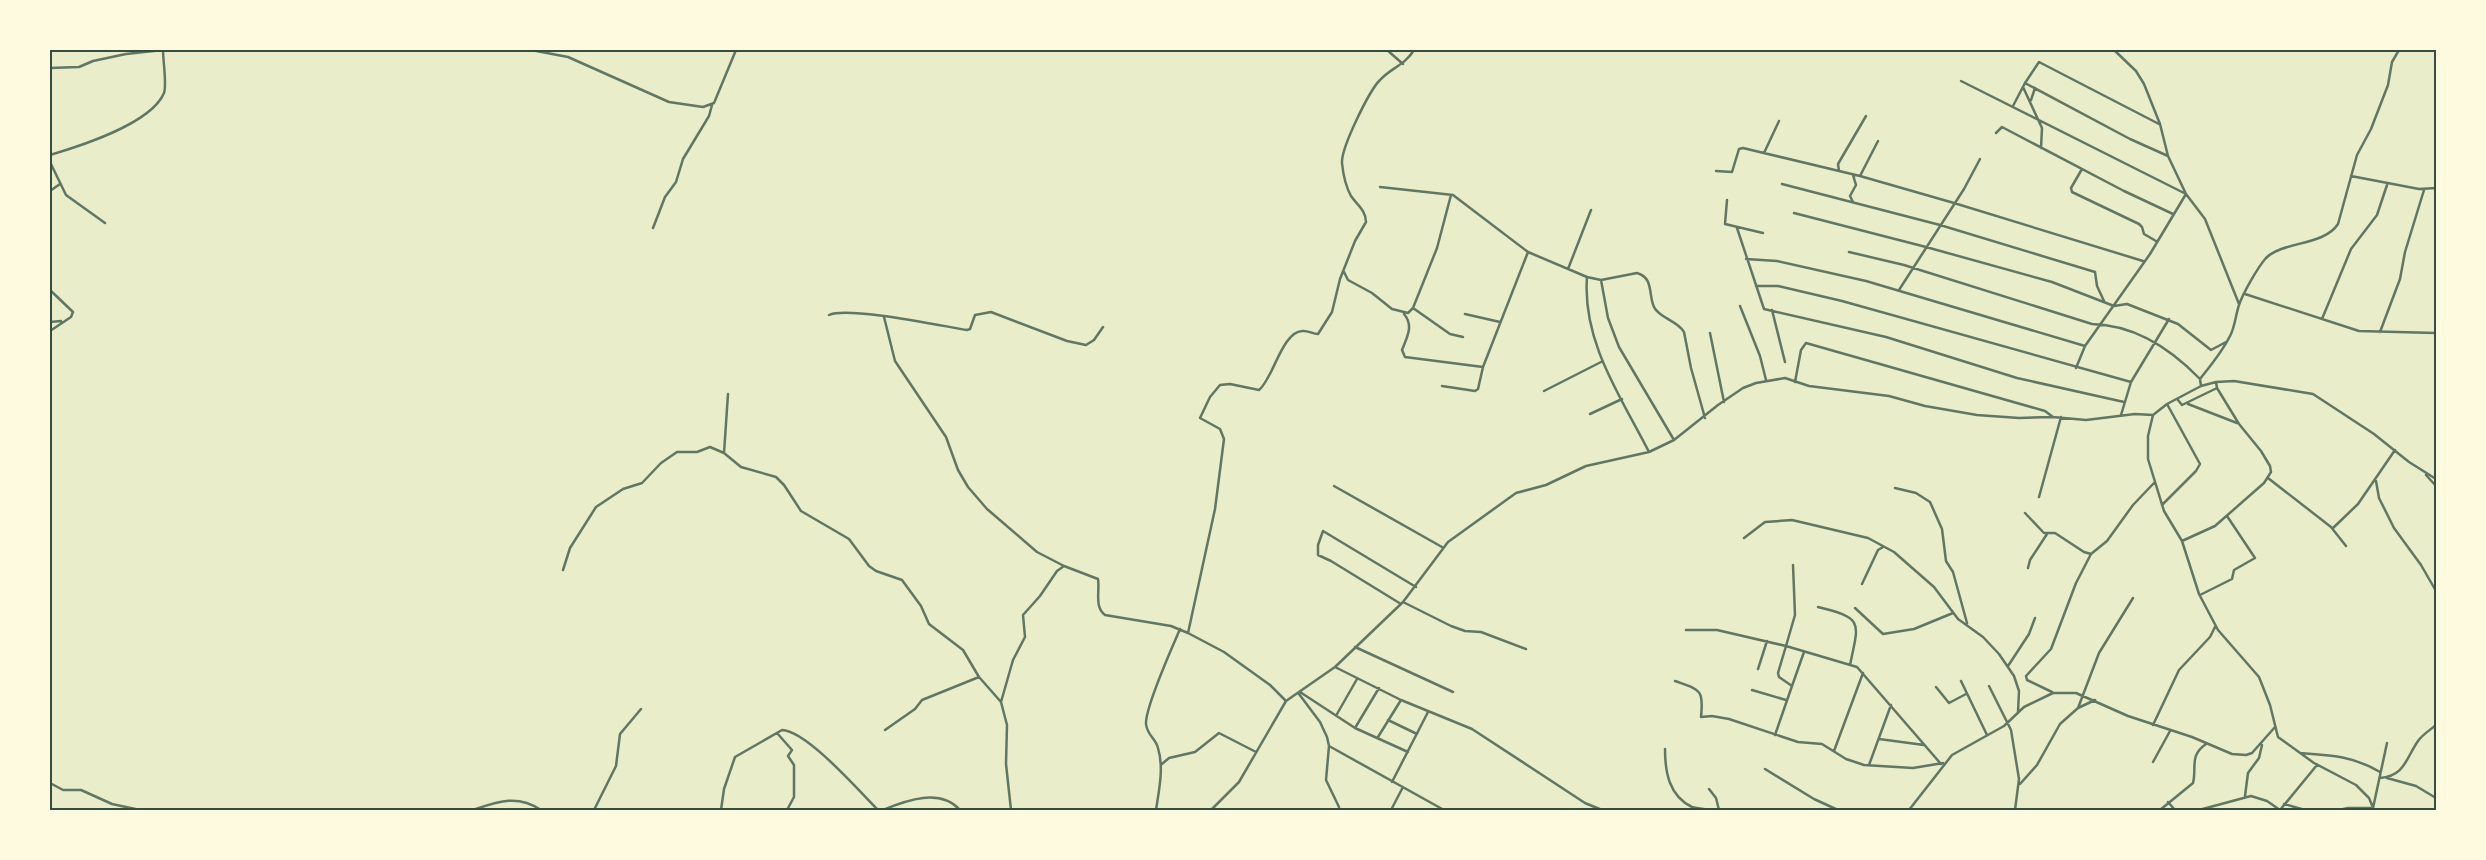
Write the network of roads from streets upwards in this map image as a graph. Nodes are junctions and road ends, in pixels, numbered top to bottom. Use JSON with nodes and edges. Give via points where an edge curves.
{"nodes":[{"id":1,"x":164,"y":50,"type":"edge"},
{"id":2,"x":531,"y":50,"type":"edge"},
{"id":3,"x":736,"y":50,"type":"edge"},
{"id":4,"x":1387,"y":50,"type":"edge"},
{"id":5,"x":1414,"y":50,"type":"edge"},
{"id":6,"x":2114,"y":50,"type":"edge"},
{"id":7,"x":2399,"y":50,"type":"edge"},
{"id":8,"x":1403,"y":64,"type":"junction"},
{"id":9,"x":50,"y":68,"type":"edge"},
{"id":10,"x":1961,"y":81,"type":"dead end"},
{"id":11,"x":2025,"y":83,"type":"junction"},
{"id":12,"x":2023,"y":87,"type":"junction"},
{"id":13,"x":2035,"y":88,"type":"junction"},
{"id":14,"x":2031,"y":101,"type":"junction"},
{"id":15,"x":712,"y":105,"type":"junction"},
{"id":16,"x":2014,"y":106,"type":"junction"},
{"id":17,"x":1866,"y":116,"type":"dead end"},
{"id":18,"x":2038,"y":118,"type":"junction"},
{"id":19,"x":1779,"y":121,"type":"dead end"},
{"id":20,"x":2160,"y":124,"type":"junction"},
{"id":21,"x":1996,"y":133,"type":"dead end"},
{"id":22,"x":1878,"y":141,"type":"dead end"},
{"id":23,"x":2042,"y":148,"type":"junction"},
{"id":24,"x":1764,"y":153,"type":"junction"},
{"id":25,"x":50,"y":155,"type":"edge"},
{"id":26,"x":2168,"y":156,"type":"junction"},
{"id":27,"x":1980,"y":159,"type":"dead end"},
{"id":28,"x":50,"y":162,"type":"edge"},
{"id":29,"x":2082,"y":169,"type":"junction"},
{"id":30,"x":1716,"y":171,"type":"dead end"},
{"id":31,"x":1839,"y":171,"type":"junction"},
{"id":32,"x":1853,"y":175,"type":"junction"},
{"id":33,"x":1860,"y":176,"type":"junction"},
{"id":34,"x":2351,"y":176,"type":"junction"},
{"id":35,"x":60,"y":184,"type":"junction"},
{"id":36,"x":1782,"y":184,"type":"dead end"},
{"id":37,"x":2387,"y":184,"type":"junction"},
{"id":38,"x":1380,"y":187,"type":"dead end"},
{"id":39,"x":2436,"y":188,"type":"edge"},
{"id":40,"x":2424,"y":190,"type":"junction"},
{"id":41,"x":50,"y":191,"type":"edge"},
{"id":42,"x":2186,"y":194,"type":"junction"},
{"id":43,"x":1451,"y":195,"type":"junction"},
{"id":44,"x":1727,"y":200,"type":"dead end"},
{"id":45,"x":1854,"y":203,"type":"junction"},
{"id":46,"x":1954,"y":203,"type":"junction"},
{"id":47,"x":1591,"y":210,"type":"dead end"},
{"id":48,"x":1794,"y":213,"type":"dead end"},
{"id":49,"x":2173,"y":214,"type":"junction"},
{"id":50,"x":105,"y":224,"type":"dead end"},
{"id":51,"x":1940,"y":226,"type":"junction"},
{"id":52,"x":653,"y":228,"type":"dead end"},
{"id":53,"x":1737,"y":228,"type":"junction"},
{"id":54,"x":1763,"y":233,"type":"dead end"},
{"id":55,"x":2156,"y":240,"type":"junction"},
{"id":56,"x":1926,"y":247,"type":"junction"},
{"id":57,"x":1528,"y":252,"type":"junction"},
{"id":58,"x":1849,"y":252,"type":"dead end"},
{"id":59,"x":1746,"y":259,"type":"junction"},
{"id":60,"x":2143,"y":261,"type":"junction"},
{"id":61,"x":1912,"y":268,"type":"junction"},
{"id":62,"x":1568,"y":269,"type":"junction"},
{"id":63,"x":1343,"y":271,"type":"junction"},
{"id":64,"x":1587,"y":277,"type":"junction"},
{"id":65,"x":1601,"y":280,"type":"junction"},
{"id":66,"x":1756,"y":286,"type":"junction"},
{"id":67,"x":50,"y":290,"type":"edge"},
{"id":68,"x":1899,"y":290,"type":"junction"},
{"id":69,"x":2245,"y":294,"type":"junction"},
{"id":70,"x":2104,"y":301,"type":"junction"},
{"id":71,"x":2239,"y":304,"type":"junction"},
{"id":72,"x":1740,"y":306,"type":"dead end"},
{"id":73,"x":2114,"y":306,"type":"junction"},
{"id":74,"x":1413,"y":308,"type":"junction"},
{"id":75,"x":1772,"y":310,"type":"junction"},
{"id":76,"x":1404,"y":313,"type":"junction"},
{"id":77,"x":829,"y":314,"type":"dead end"},
{"id":78,"x":1465,"y":314,"type":"dead end"},
{"id":79,"x":884,"y":317,"type":"junction"},
{"id":80,"x":2322,"y":318,"type":"junction"},
{"id":81,"x":2169,"y":319,"type":"junction"},
{"id":82,"x":63,"y":321,"type":"junction"},
{"id":83,"x":50,"y":322,"type":"edge"},
{"id":84,"x":1500,"y":322,"type":"junction"},
{"id":85,"x":2100,"y":324,"type":"junction"},
{"id":86,"x":1103,"y":327,"type":"dead end"},
{"id":87,"x":50,"y":331,"type":"edge"},
{"id":88,"x":2380,"y":332,"type":"junction"},
{"id":89,"x":1710,"y":333,"type":"dead end"},
{"id":90,"x":2436,"y":333,"type":"edge"},
{"id":91,"x":1463,"y":337,"type":"dead end"},
{"id":92,"x":2156,"y":342,"type":"junction"},
{"id":93,"x":2226,"y":342,"type":"junction"},
{"id":94,"x":2086,"y":346,"type":"junction"},
{"id":95,"x":1601,"y":362,"type":"junction"},
{"id":96,"x":1786,"y":362,"type":"dead end"},
{"id":97,"x":1483,"y":367,"type":"junction"},
{"id":98,"x":2076,"y":368,"type":"junction"},
{"id":99,"x":2200,"y":379,"type":"junction"},
{"id":100,"x":1766,"y":380,"type":"junction"},
{"id":101,"x":1795,"y":382,"type":"junction"},
{"id":102,"x":2131,"y":382,"type":"junction"},
{"id":103,"x":2216,"y":382,"type":"junction"},
{"id":104,"x":1442,"y":386,"type":"dead end"},
{"id":105,"x":2201,"y":386,"type":"junction"},
{"id":106,"x":2217,"y":388,"type":"junction"},
{"id":107,"x":1544,"y":391,"type":"dead end"},
{"id":108,"x":728,"y":394,"type":"dead end"},
{"id":109,"x":1622,"y":399,"type":"junction"},
{"id":110,"x":2178,"y":400,"type":"junction"},
{"id":111,"x":1724,"y":402,"type":"junction"},
{"id":112,"x":2124,"y":402,"type":"junction"},
{"id":113,"x":2167,"y":404,"type":"junction"},
{"id":114,"x":2188,"y":404,"type":"junction"},
{"id":115,"x":1590,"y":414,"type":"dead end"},
{"id":116,"x":2153,"y":415,"type":"junction"},
{"id":117,"x":2121,"y":416,"type":"junction"},
{"id":118,"x":2053,"y":417,"type":"junction"},
{"id":119,"x":2061,"y":417,"type":"junction"},
{"id":120,"x":1705,"y":418,"type":"junction"},
{"id":121,"x":2239,"y":424,"type":"junction"},
{"id":122,"x":1674,"y":440,"type":"junction"},
{"id":123,"x":2395,"y":450,"type":"junction"},
{"id":124,"x":1649,"y":452,"type":"junction"},
{"id":125,"x":724,"y":453,"type":"junction"},
{"id":126,"x":2425,"y":474,"type":"junction"},
{"id":127,"x":2268,"y":478,"type":"junction"},
{"id":128,"x":2436,"y":479,"type":"edge"},
{"id":129,"x":2376,"y":481,"type":"junction"},
{"id":130,"x":2154,"y":484,"type":"junction"},
{"id":131,"x":1334,"y":486,"type":"dead end"},
{"id":132,"x":2436,"y":486,"type":"edge"},
{"id":133,"x":1895,"y":488,"type":"dead end"},
{"id":134,"x":2039,"y":497,"type":"dead end"},
{"id":135,"x":2162,"y":505,"type":"junction"},
{"id":136,"x":2025,"y":513,"type":"dead end"},
{"id":137,"x":2227,"y":516,"type":"junction"},
{"id":138,"x":2333,"y":528,"type":"junction"},
{"id":139,"x":2047,"y":534,"type":"junction"},
{"id":140,"x":1744,"y":538,"type":"dead end"},
{"id":141,"x":2182,"y":542,"type":"junction"},
{"id":142,"x":2346,"y":546,"type":"dead end"},
{"id":143,"x":1442,"y":547,"type":"junction"},
{"id":144,"x":1883,"y":547,"type":"junction"},
{"id":145,"x":2091,"y":554,"type":"junction"},
{"id":146,"x":1064,"y":566,"type":"junction"},
{"id":147,"x":1792,"y":566,"type":"dead end"},
{"id":148,"x":2028,"y":568,"type":"dead end"},
{"id":149,"x":563,"y":570,"type":"dead end"},
{"id":150,"x":1862,"y":584,"type":"dead end"},
{"id":151,"x":1416,"y":587,"type":"junction"},
{"id":152,"x":2436,"y":591,"type":"edge"},
{"id":153,"x":2200,"y":595,"type":"junction"},
{"id":154,"x":2134,"y":598,"type":"dead end"},
{"id":155,"x":1402,"y":603,"type":"junction"},
{"id":156,"x":1818,"y":607,"type":"dead end"},
{"id":157,"x":1855,"y":608,"type":"dead end"},
{"id":158,"x":1953,"y":613,"type":"junction"},
{"id":159,"x":2035,"y":618,"type":"dead end"},
{"id":160,"x":1967,"y":625,"type":"junction"},
{"id":161,"x":2215,"y":627,"type":"junction"},
{"id":162,"x":1180,"y":629,"type":"junction"},
{"id":163,"x":1686,"y":630,"type":"dead end"},
{"id":164,"x":1188,"y":632,"type":"junction"},
{"id":165,"x":1767,"y":641,"type":"junction"},
{"id":166,"x":1786,"y":646,"type":"junction"},
{"id":167,"x":1356,"y":648,"type":"junction"},
{"id":168,"x":1526,"y":649,"type":"dead end"},
{"id":169,"x":1804,"y":652,"type":"junction"},
{"id":170,"x":1850,"y":665,"type":"junction"},
{"id":171,"x":2008,"y":666,"type":"junction"},
{"id":172,"x":1335,"y":667,"type":"junction"},
{"id":173,"x":1758,"y":669,"type":"dead end"},
{"id":174,"x":1864,"y":673,"type":"junction"},
{"id":175,"x":979,"y":677,"type":"junction"},
{"id":176,"x":1357,"y":678,"type":"junction"},
{"id":177,"x":1675,"y":681,"type":"dead end"},
{"id":178,"x":1961,"y":681,"type":"dead end"},
{"id":179,"x":1792,"y":686,"type":"junction"},
{"id":180,"x":1989,"y":686,"type":"dead end"},
{"id":181,"x":1936,"y":687,"type":"dead end"},
{"id":182,"x":1379,"y":688,"type":"junction"},
{"id":183,"x":1752,"y":690,"type":"dead end"},
{"id":184,"x":1453,"y":692,"type":"dead end"},
{"id":185,"x":1300,"y":693,"type":"junction"},
{"id":186,"x":2053,"y":693,"type":"junction"},
{"id":187,"x":1966,"y":694,"type":"junction"},
{"id":188,"x":2082,"y":696,"type":"junction"},
{"id":189,"x":1401,"y":700,"type":"junction"},
{"id":190,"x":1786,"y":700,"type":"junction"},
{"id":191,"x":2095,"y":700,"type":"junction"},
{"id":192,"x":1001,"y":702,"type":"junction"},
{"id":193,"x":1286,"y":702,"type":"junction"},
{"id":194,"x":1892,"y":705,"type":"junction"},
{"id":195,"x":2078,"y":708,"type":"junction"},
{"id":196,"x":642,"y":709,"type":"dead end"},
{"id":197,"x":1428,"y":711,"type":"junction"},
{"id":198,"x":2018,"y":713,"type":"junction"},
{"id":199,"x":1337,"y":714,"type":"junction"},
{"id":200,"x":1388,"y":720,"type":"junction"},
{"id":201,"x":2008,"y":723,"type":"junction"},
{"id":202,"x":2153,"y":725,"type":"junction"},
{"id":203,"x":2436,"y":725,"type":"edge"},
{"id":204,"x":2276,"y":726,"type":"junction"},
{"id":205,"x":1355,"y":728,"type":"junction"},
{"id":206,"x":885,"y":730,"type":"dead end"},
{"id":207,"x":2170,"y":731,"type":"junction"},
{"id":208,"x":776,"y":733,"type":"junction"},
{"id":209,"x":1417,"y":734,"type":"junction"},
{"id":210,"x":1987,"y":735,"type":"junction"},
{"id":211,"x":1775,"y":736,"type":"junction"},
{"id":212,"x":1378,"y":737,"type":"junction"},
{"id":213,"x":1879,"y":739,"type":"junction"},
{"id":214,"x":2387,"y":743,"type":"dead end"},
{"id":215,"x":2206,"y":744,"type":"junction"},
{"id":216,"x":2262,"y":744,"type":"junction"},
{"id":217,"x":1925,"y":745,"type":"junction"},
{"id":218,"x":1329,"y":746,"type":"junction"},
{"id":219,"x":1664,"y":749,"type":"dead end"},
{"id":220,"x":1834,"y":751,"type":"junction"},
{"id":221,"x":1257,"y":752,"type":"junction"},
{"id":222,"x":1408,"y":752,"type":"junction"},
{"id":223,"x":2298,"y":753,"type":"junction"},
{"id":224,"x":2153,"y":762,"type":"dead end"},
{"id":225,"x":1943,"y":763,"type":"junction"},
{"id":226,"x":2317,"y":764,"type":"junction"},
{"id":227,"x":1161,"y":765,"type":"junction"},
{"id":228,"x":1869,"y":765,"type":"junction"},
{"id":229,"x":1765,"y":769,"type":"dead end"},
{"id":230,"x":2380,"y":772,"type":"junction"},
{"id":231,"x":2380,"y":778,"type":"junction"},
{"id":232,"x":2386,"y":778,"type":"junction"},
{"id":233,"x":1392,"y":782,"type":"junction"},
{"id":234,"x":50,"y":783,"type":"edge"},
{"id":235,"x":2019,"y":785,"type":"junction"},
{"id":236,"x":1403,"y":788,"type":"junction"},
{"id":237,"x":1709,"y":789,"type":"dead end"},
{"id":238,"x":2245,"y":797,"type":"junction"},
{"id":239,"x":2436,"y":798,"type":"edge"},
{"id":240,"x":2168,"y":802,"type":"junction"},
{"id":241,"x":2284,"y":804,"type":"junction"},
{"id":242,"x":1339,"y":807,"type":"dead end"},
{"id":243,"x":2374,"y":809,"type":"edge"},
{"id":244,"x":140,"y":810,"type":"edge"},
{"id":245,"x":473,"y":810,"type":"edge"},
{"id":246,"x":541,"y":810,"type":"edge"},
{"id":247,"x":594,"y":810,"type":"edge"},
{"id":248,"x":721,"y":810,"type":"edge"},
{"id":249,"x":787,"y":810,"type":"edge"},
{"id":250,"x":878,"y":810,"type":"edge"},
{"id":251,"x":883,"y":810,"type":"edge"},
{"id":252,"x":960,"y":810,"type":"edge"},
{"id":253,"x":1012,"y":810,"type":"edge"},
{"id":254,"x":1156,"y":810,"type":"edge"},
{"id":255,"x":1211,"y":810,"type":"edge"},
{"id":256,"x":1391,"y":810,"type":"edge"},
{"id":257,"x":1444,"y":810,"type":"edge"},
{"id":258,"x":1602,"y":810,"type":"edge"},
{"id":259,"x":1708,"y":810,"type":"edge"},
{"id":260,"x":1718,"y":810,"type":"edge"},
{"id":261,"x":1838,"y":810,"type":"edge"},
{"id":262,"x":1909,"y":810,"type":"edge"},
{"id":263,"x":2015,"y":810,"type":"edge"},
{"id":264,"x":2160,"y":810,"type":"edge"},
{"id":265,"x":2175,"y":810,"type":"edge"},
{"id":266,"x":2199,"y":810,"type":"edge"},
{"id":267,"x":2305,"y":810,"type":"edge"},
{"id":268,"x":2338,"y":810,"type":"edge"}],
"edges":[{"from":1,"to":9,"type":"street","via":[[126,54],[79,67]]},
{"from":1,"to":25,"type":"street","via":[[164,90],[152,108],[108,136]]},
{"from":2,"to":15,"type":"street","via":[[568,57],[669,102],[703,107]]},
{"from":3,"to":15,"type":"street"},
{"from":4,"to":8,"type":"street"},
{"from":5,"to":8,"type":"street"},
{"from":6,"to":20,"type":"street","via":[[2136,71]]},
{"from":7,"to":34,"type":"street"},
{"from":8,"to":63,"type":"street","via":[[1372,89],[1343,152],[1342,166],[1350,194],[1366,216]]},
{"from":10,"to":16,"type":"street"},
{"from":11,"to":12,"type":"street"},
{"from":11,"to":13,"type":"street"},
{"from":11,"to":20,"type":"street","via":[[2040,62]]},
{"from":12,"to":14,"type":"street"},
{"from":12,"to":16,"type":"street"},
{"from":13,"to":14,"type":"street"},
{"from":13,"to":26,"type":"street"},
{"from":14,"to":18,"type":"street"},
{"from":15,"to":52,"type":"street","via":[[709,116],[682,159],[676,182],[665,197]]},
{"from":16,"to":18,"type":"street"},
{"from":17,"to":31,"type":"street","via":[[1838,164]]},
{"from":18,"to":23,"type":"street"},
{"from":18,"to":42,"type":"street"},
{"from":19,"to":24,"type":"street"},
{"from":20,"to":26,"type":"street"},
{"from":21,"to":23,"type":"street","via":[[2002,127]]},
{"from":22,"to":33,"type":"street"},
{"from":23,"to":29,"type":"street"},
{"from":24,"to":30,"type":"street","via":[[1741,148],[1732,172]]},
{"from":24,"to":31,"type":"street"},
{"from":26,"to":42,"type":"street"},
{"from":27,"to":46,"type":"street"},
{"from":28,"to":35,"type":"street"},
{"from":29,"to":49,"type":"street"},
{"from":29,"to":55,"type":"street","via":[[2071,188],[2072,192],[2139,224],[2144,234]]},
{"from":31,"to":32,"type":"street"},
{"from":32,"to":33,"type":"street"},
{"from":32,"to":45,"type":"street","via":[[1856,185],[1850,196]]},
{"from":33,"to":46,"type":"street"},
{"from":34,"to":37,"type":"street"},
{"from":34,"to":69,"type":"street","via":[[2336,228],[2307,243],[2271,254]]},
{"from":35,"to":41,"type":"street"},
{"from":35,"to":50,"type":"street","via":[[66,195]]},
{"from":36,"to":45,"type":"street"},
{"from":37,"to":40,"type":"street"},
{"from":37,"to":80,"type":"street","via":[[2377,215],[2352,249]]},
{"from":38,"to":43,"type":"street"},
{"from":39,"to":40,"type":"street"},
{"from":40,"to":88,"type":"street","via":[[2400,279]]},
{"from":42,"to":49,"type":"street"},
{"from":42,"to":71,"type":"street","via":[[2205,219]]},
{"from":43,"to":57,"type":"street","via":[[1484,216]]},
{"from":43,"to":74,"type":"street","via":[[1438,248]]},
{"from":44,"to":53,"type":"street","via":[[1725,224]]},
{"from":45,"to":51,"type":"street"},
{"from":46,"to":51,"type":"street"},
{"from":46,"to":60,"type":"street"},
{"from":47,"to":62,"type":"street"},
{"from":48,"to":56,"type":"street"},
{"from":49,"to":55,"type":"street"},
{"from":51,"to":56,"type":"street"},
{"from":51,"to":70,"type":"street","via":[[2094,272],[2096,286]]},
{"from":53,"to":54,"type":"street"},
{"from":53,"to":59,"type":"street"},
{"from":55,"to":60,"type":"street"},
{"from":56,"to":61,"type":"street"},
{"from":56,"to":70,"type":"street","via":[[2052,282]]},
{"from":57,"to":62,"type":"street"},
{"from":57,"to":84,"type":"street"},
{"from":58,"to":61,"type":"street"},
{"from":59,"to":66,"type":"street"},
{"from":59,"to":68,"type":"street","via":[[1810,268]]},
{"from":60,"to":73,"type":"street"},
{"from":61,"to":68,"type":"street"},
{"from":61,"to":85,"type":"street"},
{"from":62,"to":64,"type":"street"},
{"from":63,"to":76,"type":"street","via":[[1348,280],[1392,309]]},
{"from":63,"to":164,"type":"street","via":[[1334,307],[1321,331],[1314,334],[1302,331],[1292,336],[1259,390],[1220,385],[1201,415],[1201,420],[1220,429],[1224,439],[1215,509]]},
{"from":64,"to":65,"type":"street"},
{"from":64,"to":95,"type":"street","via":[[1588,304]]},
{"from":65,"to":120,"type":"street","via":[[1637,273],[1646,278],[1655,309],[1684,332]]},
{"from":65,"to":122,"type":"street","via":[[1608,318],[1619,347]]},
{"from":66,"to":75,"type":"street","via":[[1762,307]]},
{"from":66,"to":98,"type":"street","via":[[1778,286],[1842,300]]},
{"from":67,"to":82,"type":"street","via":[[73,312]]},
{"from":68,"to":94,"type":"street"},
{"from":69,"to":71,"type":"street"},
{"from":69,"to":80,"type":"street"},
{"from":70,"to":73,"type":"street"},
{"from":71,"to":93,"type":"street"},
{"from":72,"to":100,"type":"street"},
{"from":73,"to":81,"type":"street","via":[[2127,304]]},
{"from":73,"to":85,"type":"street"},
{"from":74,"to":76,"type":"street"},
{"from":74,"to":91,"type":"street","via":[[1450,334]]},
{"from":75,"to":96,"type":"street"},
{"from":75,"to":112,"type":"street","via":[[1886,337],[2017,378]]},
{"from":76,"to":97,"type":"street","via":[[1410,328],[1402,350],[1405,357]]},
{"from":77,"to":79,"type":"street","via":[[840,311]]},
{"from":78,"to":84,"type":"street"},
{"from":79,"to":86,"type":"street","via":[[969,330],[975,315],[991,312],[1086,345]]},
{"from":79,"to":146,"type":"street","via":[[895,361],[946,437],[968,487],[987,509],[1036,552]]},
{"from":80,"to":88,"type":"street","via":[[2359,331]]},
{"from":81,"to":92,"type":"street"},
{"from":81,"to":93,"type":"street","via":[[2211,350]]},
{"from":82,"to":83,"type":"street"},
{"from":82,"to":87,"type":"street"},
{"from":84,"to":97,"type":"street"},
{"from":85,"to":92,"type":"street"},
{"from":85,"to":94,"type":"street"},
{"from":88,"to":90,"type":"street"},
{"from":89,"to":111,"type":"street"},
{"from":92,"to":99,"type":"street"},
{"from":92,"to":102,"type":"street"},
{"from":93,"to":99,"type":"street"},
{"from":94,"to":98,"type":"street"},
{"from":95,"to":107,"type":"street"},
{"from":95,"to":109,"type":"street"},
{"from":97,"to":104,"type":"street","via":[[1476,390]]},
{"from":98,"to":102,"type":"street"},
{"from":99,"to":105,"type":"street"},
{"from":100,"to":101,"type":"street","via":[[1780,377]]},
{"from":100,"to":111,"type":"street","via":[[1743,388]]},
{"from":101,"to":118,"type":"street","via":[[1889,396],[1963,414]]},
{"from":101,"to":118,"type":"street","via":[[1801,350],[1806,343],[2045,411]]},
{"from":102,"to":112,"type":"street"},
{"from":103,"to":105,"type":"street"},
{"from":103,"to":106,"type":"street"},
{"from":103,"to":123,"type":"street","via":[[2242,381],[2310,392]]},
{"from":105,"to":110,"type":"street"},
{"from":106,"to":114,"type":"street"},
{"from":106,"to":121,"type":"street"},
{"from":108,"to":125,"type":"street"},
{"from":109,"to":115,"type":"street"},
{"from":109,"to":124,"type":"street"},
{"from":110,"to":113,"type":"street"},
{"from":110,"to":114,"type":"street","via":[[2182,405]]},
{"from":111,"to":120,"type":"street"},
{"from":112,"to":117,"type":"street"},
{"from":113,"to":116,"type":"street"},
{"from":113,"to":135,"type":"street","via":[[2200,464]]},
{"from":114,"to":121,"type":"street"},
{"from":116,"to":117,"type":"street"},
{"from":116,"to":130,"type":"street","via":[[2148,436],[2148,459]]},
{"from":117,"to":119,"type":"street","via":[[2086,420]]},
{"from":118,"to":119,"type":"street"},
{"from":119,"to":134,"type":"street"},
{"from":120,"to":122,"type":"street"},
{"from":121,"to":127,"type":"street","via":[[2270,466]]},
{"from":122,"to":124,"type":"street"},
{"from":123,"to":126,"type":"street"},
{"from":123,"to":129,"type":"street"},
{"from":124,"to":143,"type":"street","via":[[1586,466],[1540,488],[1516,493]]},
{"from":125,"to":149,"type":"street","via":[[710,447],[697,452],[677,452],[642,483],[629,486],[596,507],[578,534]]},
{"from":125,"to":175,"type":"street","via":[[741,467],[776,477],[801,511],[849,539],[876,571],[902,580],[921,606],[929,624],[963,650]]},
{"from":126,"to":128,"type":"street"},
{"from":126,"to":132,"type":"street"},
{"from":127,"to":137,"type":"street"},
{"from":127,"to":138,"type":"street"},
{"from":129,"to":138,"type":"street"},
{"from":129,"to":152,"type":"street","via":[[2379,498],[2394,528]]},
{"from":130,"to":135,"type":"street"},
{"from":130,"to":145,"type":"street","via":[[2133,505],[2107,541]]},
{"from":131,"to":143,"type":"street"},
{"from":133,"to":160,"type":"street","via":[[1916,493],[1930,502],[1942,530],[1946,561]]},
{"from":135,"to":141,"type":"street"},
{"from":136,"to":139,"type":"street"},
{"from":137,"to":141,"type":"street","via":[[2215,526]]},
{"from":137,"to":153,"type":"street","via":[[2254,558],[2234,570],[2232,579]]},
{"from":138,"to":142,"type":"street"},
{"from":139,"to":145,"type":"street","via":[[2055,533]]},
{"from":139,"to":148,"type":"street"},
{"from":140,"to":144,"type":"street","via":[[1765,522],[1792,520],[1868,538]]},
{"from":141,"to":153,"type":"street"},
{"from":143,"to":151,"type":"street"},
{"from":144,"to":150,"type":"street","via":[[1878,550]]},
{"from":144,"to":158,"type":"street","via":[[1928,580]]},
{"from":145,"to":186,"type":"street","via":[[2071,594],[2054,644],[2025,678]]},
{"from":146,"to":162,"type":"street","via":[[1098,579],[1099,604],[1105,615]]},
{"from":146,"to":192,"type":"street","via":[[1057,570],[1023,615],[1025,637],[1013,660]]},
{"from":147,"to":166,"type":"street","via":[[1795,616]]},
{"from":151,"to":155,"type":"street"},
{"from":151,"to":155,"type":"street","via":[[1323,531],[1318,555]]},
{"from":153,"to":161,"type":"street"},
{"from":154,"to":188,"type":"street","via":[[2106,639]]},
{"from":155,"to":167,"type":"street"},
{"from":155,"to":168,"type":"street","via":[[1451,626],[1481,632]]},
{"from":156,"to":170,"type":"street","via":[[1844,614],[1854,623],[1857,638]]},
{"from":157,"to":158,"type":"street","via":[[1883,634],[1914,629]]},
{"from":158,"to":160,"type":"street"},
{"from":159,"to":171,"type":"street","via":[[2029,634]]},
{"from":160,"to":171,"type":"street","via":[[1991,645]]},
{"from":161,"to":202,"type":"street","via":[[2210,638],[2179,670]]},
{"from":161,"to":204,"type":"street","via":[[2258,675]]},
{"from":162,"to":164,"type":"street"},
{"from":162,"to":227,"type":"street","via":[[1146,721],[1149,734],[1158,746]]},
{"from":163,"to":165,"type":"street","via":[[1717,630]]},
{"from":164,"to":193,"type":"street","via":[[1224,652]]},
{"from":165,"to":166,"type":"street"},
{"from":165,"to":173,"type":"street"},
{"from":166,"to":169,"type":"street"},
{"from":166,"to":179,"type":"street","via":[[1778,673]]},
{"from":167,"to":172,"type":"street"},
{"from":167,"to":184,"type":"street"},
{"from":169,"to":170,"type":"street"},
{"from":169,"to":179,"type":"street"},
{"from":170,"to":174,"type":"street"},
{"from":171,"to":198,"type":"street","via":[[2019,691]]},
{"from":172,"to":176,"type":"street"},
{"from":172,"to":185,"type":"street"},
{"from":174,"to":194,"type":"street"},
{"from":174,"to":220,"type":"street"},
{"from":175,"to":192,"type":"street"},
{"from":175,"to":206,"type":"street","via":[[922,700],[915,709]]},
{"from":176,"to":182,"type":"street"},
{"from":176,"to":199,"type":"street"},
{"from":177,"to":211,"type":"street","via":[[1700,690],[1701,717],[1729,719]]},
{"from":178,"to":187,"type":"street"},
{"from":179,"to":190,"type":"street"},
{"from":180,"to":201,"type":"street"},
{"from":181,"to":187,"type":"street","via":[[1949,703]]},
{"from":182,"to":189,"type":"street"},
{"from":182,"to":205,"type":"street"},
{"from":183,"to":190,"type":"street"},
{"from":185,"to":193,"type":"street"},
{"from":185,"to":199,"type":"street"},
{"from":185,"to":218,"type":"street","via":[[1320,722]]},
{"from":186,"to":188,"type":"street","via":[[2073,692]]},
{"from":186,"to":198,"type":"street"},
{"from":187,"to":210,"type":"street"},
{"from":188,"to":191,"type":"street"},
{"from":188,"to":195,"type":"street"},
{"from":189,"to":197,"type":"street"},
{"from":189,"to":200,"type":"street"},
{"from":190,"to":211,"type":"street"},
{"from":191,"to":195,"type":"street"},
{"from":191,"to":202,"type":"street"},
{"from":192,"to":253,"type":"street","via":[[1007,725],[1006,764]]},
{"from":193,"to":221,"type":"street"},
{"from":194,"to":213,"type":"street"},
{"from":194,"to":217,"type":"street"},
{"from":195,"to":235,"type":"street","via":[[2060,724],[2037,766]]},
{"from":196,"to":247,"type":"street","via":[[620,734],[616,766]]},
{"from":197,"to":209,"type":"street"},
{"from":197,"to":258,"type":"street","via":[[1472,729],[1576,797]]},
{"from":198,"to":201,"type":"street"},
{"from":199,"to":205,"type":"street"},
{"from":200,"to":209,"type":"street"},
{"from":200,"to":212,"type":"street"},
{"from":201,"to":210,"type":"street"},
{"from":201,"to":235,"type":"street","via":[[2012,730]]},
{"from":202,"to":207,"type":"street"},
{"from":203,"to":232,"type":"street","via":[[2419,739],[2407,763]]},
{"from":204,"to":216,"type":"street"},
{"from":204,"to":223,"type":"street","via":[[2280,739]]},
{"from":205,"to":212,"type":"street"},
{"from":207,"to":215,"type":"street"},
{"from":207,"to":224,"type":"street"},
{"from":208,"to":248,"type":"street","via":[[735,756],[724,788]]},
{"from":208,"to":249,"type":"street","via":[[792,750],[788,756],[794,765],[794,797]]},
{"from":208,"to":250,"type":"street","via":[[788,730],[800,736]]},
{"from":209,"to":222,"type":"street"},
{"from":210,"to":225,"type":"street"},
{"from":211,"to":220,"type":"street","via":[[1822,744]]},
{"from":212,"to":222,"type":"street"},
{"from":213,"to":217,"type":"street"},
{"from":213,"to":228,"type":"street"},
{"from":214,"to":230,"type":"street"},
{"from":215,"to":216,"type":"street","via":[[2225,753],[2246,755]]},
{"from":215,"to":240,"type":"street","via":[[2194,761],[2192,783]]},
{"from":216,"to":238,"type":"street","via":[[2259,758],[2248,773]]},
{"from":217,"to":225,"type":"street"},
{"from":218,"to":233,"type":"street"},
{"from":218,"to":242,"type":"street","via":[[1326,780]]},
{"from":219,"to":259,"type":"street","via":[[1668,782],[1675,793],[1690,806]]},
{"from":220,"to":228,"type":"street","via":[[1849,761]]},
{"from":221,"to":227,"type":"street","via":[[1219,733],[1195,752],[1169,758]]},
{"from":221,"to":255,"type":"street","via":[[1239,782]]},
{"from":222,"to":233,"type":"street"},
{"from":223,"to":226,"type":"street"},
{"from":223,"to":230,"type":"street","via":[[2358,760]]},
{"from":225,"to":228,"type":"street","via":[[1913,768]]},
{"from":225,"to":262,"type":"street"},
{"from":226,"to":241,"type":"street"},
{"from":226,"to":243,"type":"street","via":[[2356,785],[2367,795]]},
{"from":227,"to":254,"type":"street"},
{"from":229,"to":261,"type":"street"},
{"from":230,"to":231,"type":"street"},
{"from":231,"to":232,"type":"street"},
{"from":231,"to":243,"type":"street"},
{"from":232,"to":239,"type":"street","via":[[2416,786]]},
{"from":233,"to":236,"type":"street"},
{"from":234,"to":244,"type":"street","via":[[59,789],[81,790],[112,804]]},
{"from":235,"to":263,"type":"street"},
{"from":236,"to":256,"type":"street"},
{"from":236,"to":257,"type":"street"},
{"from":237,"to":260,"type":"street","via":[[1716,798]]},
{"from":238,"to":241,"type":"street","via":[[2258,797],[2280,810]]},
{"from":238,"to":266,"type":"street"},
{"from":240,"to":264,"type":"street"},
{"from":240,"to":265,"type":"street"},
{"from":241,"to":267,"type":"street"},
{"from":243,"to":268,"type":"street"},
{"from":245,"to":246,"type":"street","via":[[510,799],[526,802]]},
{"from":251,"to":252,"type":"street","via":[[931,797],[955,804]]}]}
